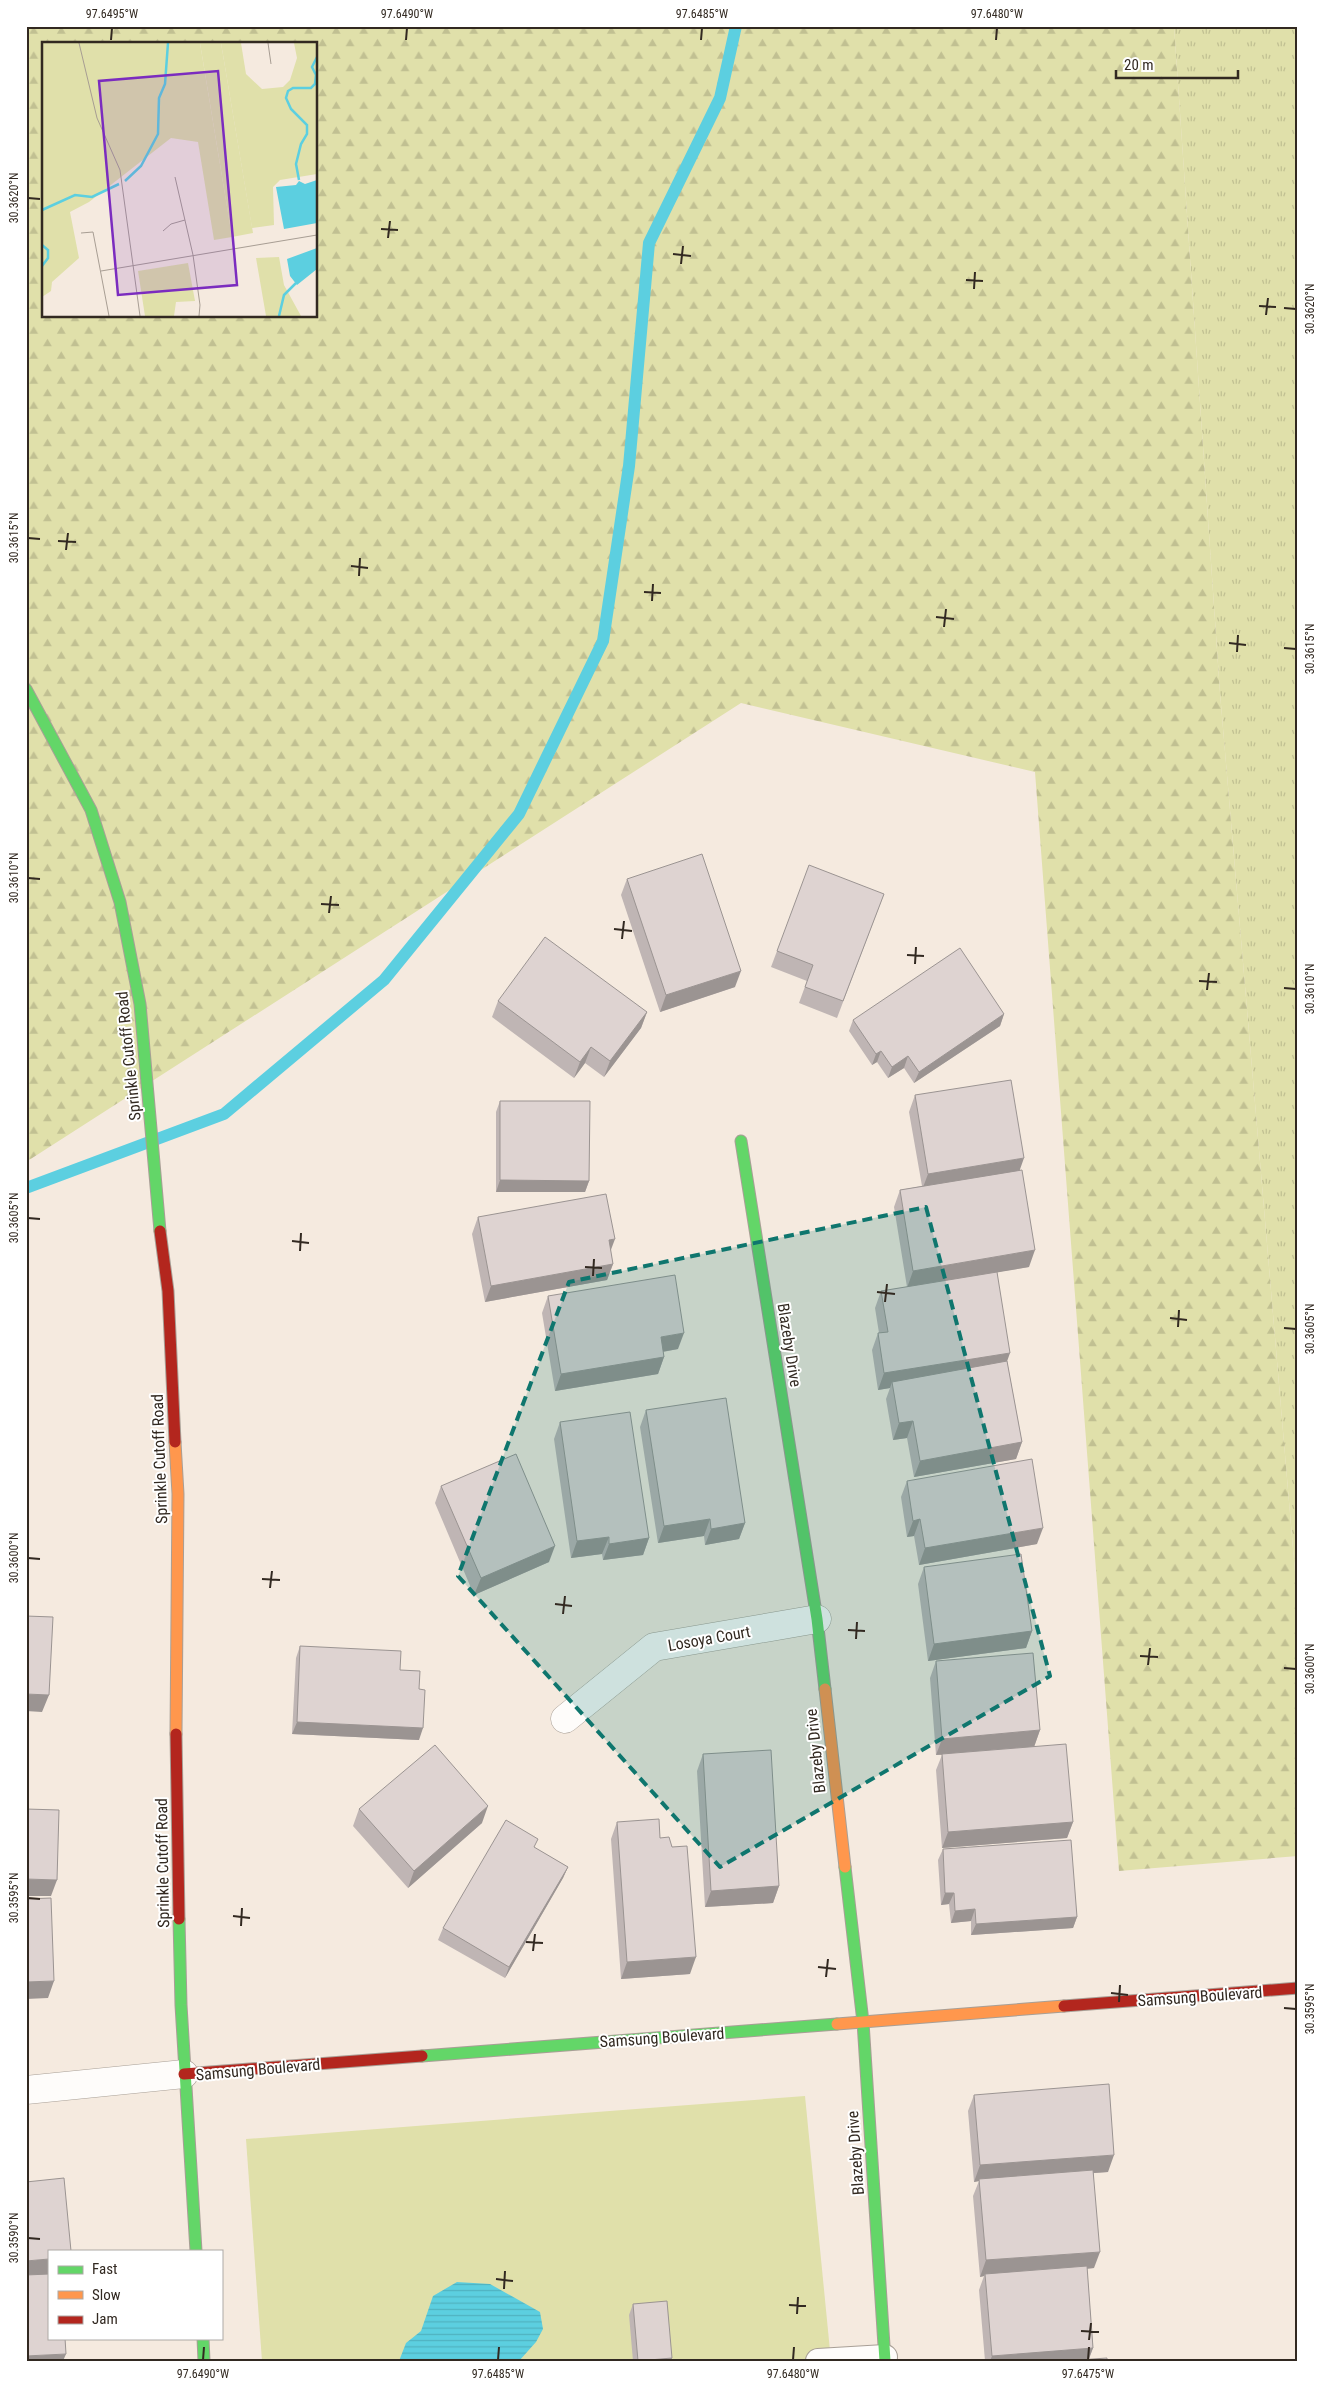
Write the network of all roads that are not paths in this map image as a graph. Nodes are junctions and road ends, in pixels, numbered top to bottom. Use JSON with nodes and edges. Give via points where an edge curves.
{"nodes":[{"id":1,"x":26,"y":689,"type":"edge"},
{"id":2,"x":741,"y":1141,"type":"dead end"},
{"id":3,"x":817,"y":1619,"type":"junction"},
{"id":4,"x":565,"y":1719,"type":"dead end"},
{"id":5,"x":1298,"y":1988,"type":"edge"},
{"id":6,"x":863,"y":2022,"type":"junction"},
{"id":7,"x":184,"y":2074,"type":"junction"},
{"id":8,"x":26,"y":2090,"type":"edge"},
{"id":9,"x":196,"y":2250,"type":"edge"},
{"id":10,"x":202,"y":2340,"type":"edge"},
{"id":11,"x":885,"y":2359,"type":"edge"},
{"id":12,"x":204,"y":2361,"type":"edge"},
{"id":13,"x":818,"y":2361,"type":"edge"}],
"edges":[{"from":1,"to":7,"type":"street","name":"Sprinkle Cutoff Road","via":[[91,810],[120,902],[140,1004],[160,1236],[168,1291],[178,1494],[176,1794]]},
{"from":2,"to":3,"type":"street","name":"Blazeby Drive"},
{"from":3,"to":4,"type":"street","name":"Losoya Court","via":[[654,1647]]},
{"from":3,"to":6,"type":"street","name":"Blazeby Drive"},
{"from":5,"to":6,"type":"street","name":"Samsung Boulevard"},
{"from":6,"to":7,"type":"street","name":"Samsung Boulevard"},
{"from":6,"to":11,"type":"street","name":"Blazeby Drive"},
{"from":7,"to":8,"type":"street","name":"Samsung Boulevard"},
{"from":7,"to":9,"type":"street","name":"Sprinkle Cutoff Road"},
{"from":10,"to":12,"type":"street"},
{"from":11,"to":13,"type":"lane"}]}
